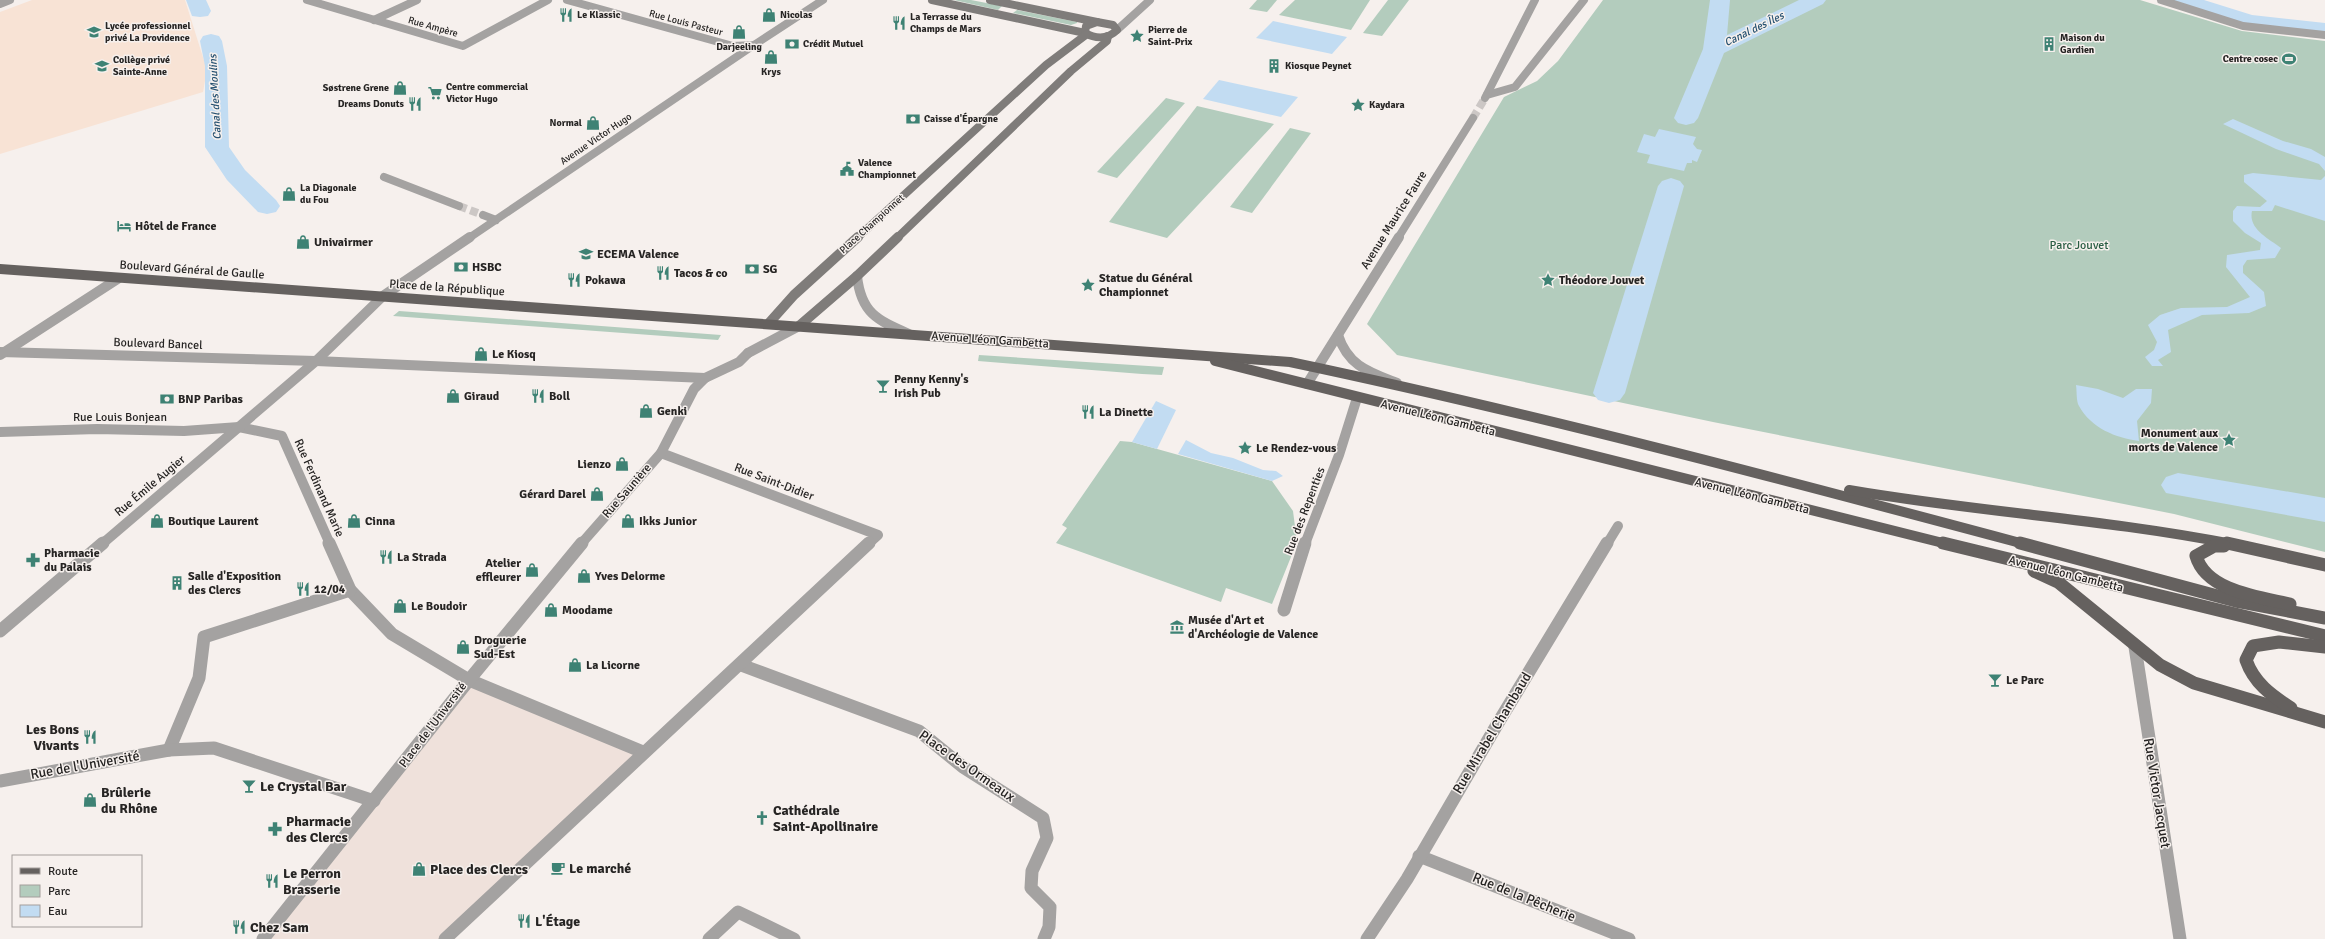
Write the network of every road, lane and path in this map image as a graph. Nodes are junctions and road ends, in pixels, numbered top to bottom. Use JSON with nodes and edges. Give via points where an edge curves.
{"nodes":[{"id":1,"x":10,"y":0,"type":"edge"},
{"id":2,"x":307,"y":0,"type":"edge"},
{"id":3,"x":417,"y":0,"type":"edge"},
{"id":4,"x":548,"y":0,"type":"edge"},
{"id":5,"x":567,"y":0,"type":"edge"},
{"id":6,"x":823,"y":0,"type":"edge"},
{"id":7,"x":932,"y":0,"type":"edge"},
{"id":8,"x":990,"y":0,"type":"edge"},
{"id":9,"x":1150,"y":0,"type":"edge"},
{"id":10,"x":1534,"y":0,"type":"edge"},
{"id":11,"x":1584,"y":0,"type":"edge"},
{"id":12,"x":2161,"y":0,"type":"edge"},
{"id":13,"x":0,"y":4,"type":"edge"},
{"id":14,"x":374,"y":20,"type":"junction"},
{"id":15,"x":1097,"y":22,"type":"junction"},
{"id":16,"x":1116,"y":30,"type":"junction"},
{"id":17,"x":1086,"y":34,"type":"junction"},
{"id":18,"x":2325,"y":35,"type":"edge"},
{"id":19,"x":1108,"y":36,"type":"junction"},
{"id":20,"x":754,"y":45,"type":"junction"},
{"id":21,"x":1473,"y":118,"type":"tunnel mouth"},
{"id":22,"x":384,"y":177,"type":"dead end"},
{"id":23,"x":459,"y":206,"type":"tunnel mouth"},
{"id":24,"x":482,"y":215,"type":"tunnel mouth"},
{"id":25,"x":496,"y":220,"type":"junction"},
{"id":26,"x":0,"y":269,"type":"edge"},
{"id":27,"x":857,"y":276,"type":"junction"},
{"id":28,"x":119,"y":278,"type":"junction"},
{"id":29,"x":383,"y":296,"type":"junction"},
{"id":30,"x":769,"y":323,"type":"junction"},
{"id":31,"x":799,"y":326,"type":"junction"},
{"id":32,"x":909,"y":334,"type":"junction"},
{"id":33,"x":1338,"y":335,"type":"junction"},
{"id":34,"x":1,"y":353,"type":"edge"},
{"id":35,"x":1180,"y":353,"type":"junction"},
{"id":36,"x":316,"y":361,"type":"junction"},
{"id":37,"x":1316,"y":368,"type":"junction"},
{"id":38,"x":705,"y":378,"type":"junction"},
{"id":39,"x":1307,"y":384,"type":"junction"},
{"id":40,"x":1409,"y":387,"type":"junction"},
{"id":41,"x":1357,"y":398,"type":"junction"},
{"id":42,"x":239,"y":427,"type":"junction"},
{"id":43,"x":0,"y":432,"type":"edge"},
{"id":44,"x":661,"y":452,"type":"junction"},
{"id":45,"x":1747,"y":470,"type":"junction"},
{"id":46,"x":1618,"y":526,"type":"dead end"},
{"id":47,"x":2252,"y":547,"type":"junction"},
{"id":48,"x":2010,"y":560,"type":"junction"},
{"id":49,"x":2325,"y":565,"type":"edge"},
{"id":50,"x":350,"y":590,"type":"junction"},
{"id":51,"x":1284,"y":610,"type":"dead end"},
{"id":52,"x":2325,"y":614,"type":"edge"},
{"id":53,"x":2325,"y":618,"type":"edge"},
{"id":54,"x":0,"y":630,"type":"edge"},
{"id":55,"x":2325,"y":636,"type":"edge"},
{"id":56,"x":2135,"y":647,"type":"junction"},
{"id":57,"x":2325,"y":647,"type":"edge"},
{"id":58,"x":741,"y":665,"type":"junction"},
{"id":59,"x":469,"y":680,"type":"junction"},
{"id":60,"x":2302,"y":715,"type":"junction"},
{"id":61,"x":2325,"y":722,"type":"edge"},
{"id":62,"x":169,"y":750,"type":"junction"},
{"id":63,"x":643,"y":752,"type":"junction"},
{"id":64,"x":0,"y":781,"type":"edge"},
{"id":65,"x":374,"y":801,"type":"junction"},
{"id":66,"x":1419,"y":856,"type":"junction"},
{"id":67,"x":266,"y":938,"type":"edge"},
{"id":68,"x":444,"y":939,"type":"edge"},
{"id":69,"x":709,"y":939,"type":"edge"},
{"id":70,"x":794,"y":939,"type":"edge"},
{"id":71,"x":1044,"y":939,"type":"edge"},
{"id":72,"x":1367,"y":939,"type":"edge"},
{"id":73,"x":1629,"y":939,"type":"edge"},
{"id":74,"x":2180,"y":939,"type":"edge"}],
"edges":[{"from":1,"to":13,"type":"street"},
{"from":2,"to":14,"type":"street","name":"Rue Ampère"},
{"from":3,"to":14,"type":"street"},
{"from":4,"to":14,"type":"street","name":"Rue Ampère","via":[[462,46]]},
{"from":5,"to":20,"type":"street","name":"Rue Louis Pasteur","via":[[722,43],[737,46]]},
{"from":6,"to":20,"type":"street","name":"Avenue Victor Hugo"},
{"from":7,"to":17,"type":"main road"},
{"from":8,"to":15,"type":"main road"},
{"from":9,"to":16,"type":"street"},
{"from":10,"to":11,"type":"street","via":[[1486,96],[1515,87]]},
{"from":12,"to":18,"type":"street","via":[[2243,26]]},
{"from":15,"to":16,"type":"main road","via":[[1113,25]]},
{"from":15,"to":17,"type":"main road","name":"Place Championnet","via":[[1086,26]]},
{"from":16,"to":19,"type":"main road"},
{"from":17,"to":19,"type":"main road"},
{"from":17,"to":30,"type":"main road","name":"Place Championnet","via":[[1046,65],[810,280]]},
{"from":19,"to":27,"type":"main road","via":[[1107,41],[1071,71]]},
{"from":20,"to":25,"type":"street","name":"Avenue Victor Hugo"},
{"from":21,"to":33,"type":"street","name":"Avenue Maurice Faure"},
{"from":22,"to":23,"type":"street"},
{"from":24,"to":25,"type":"street"},
{"from":25,"to":29,"type":"street","name":"Avenue Victor Hugo"},
{"from":26,"to":28,"type":"main road","name":"Boulevard Général de Gaulle"},
{"from":27,"to":31,"type":"main road"},
{"from":27,"to":32,"type":"street","via":[[858,290],[866,310],[874,318]]},
{"from":28,"to":29,"type":"main road","name":"Boulevard Général de Gaulle"},
{"from":28,"to":34,"type":"street"},
{"from":29,"to":30,"type":"main road","name":"Place de la République"},
{"from":29,"to":36,"type":"street","name":"Place de la République"},
{"from":30,"to":31,"type":"main road","name":"Place de la République"},
{"from":31,"to":32,"type":"main road","name":"Avenue Léon Gambetta"},
{"from":31,"to":38,"type":"street","name":"Rue Saunière","via":[[748,353],[739,362]]},
{"from":32,"to":35,"type":"main road","name":"Avenue Léon Gambetta"},
{"from":33,"to":37,"type":"street","name":"Avenue Maurice Faure"},
{"from":33,"to":40,"type":"street","via":[[1345,355],[1355,364]]},
{"from":34,"to":36,"type":"street","name":"Boulevard Bancel"},
{"from":35,"to":37,"type":"main road","name":"Avenue Léon Gambetta","via":[[1290,362]]},
{"from":35,"to":39,"type":"main road","name":"Avenue Léon Gambetta"},
{"from":36,"to":38,"type":"street"},
{"from":36,"to":42,"type":"street","name":"Rue Émile Augier"},
{"from":37,"to":39,"type":"street","name":"Avenue Maurice Faure"},
{"from":37,"to":40,"type":"main road","name":"Avenue Léon Gambetta"},
{"from":38,"to":44,"type":"street","name":"Rue Saunière","via":[[694,388]]},
{"from":39,"to":41,"type":"main road","name":"Avenue Léon Gambetta"},
{"from":40,"to":45,"type":"main road","name":"Avenue Léon Gambetta"},
{"from":41,"to":48,"type":"main road","name":"Avenue Léon Gambetta"},
{"from":41,"to":51,"type":"street","name":"Rue des Repenties"},
{"from":42,"to":43,"type":"street","name":"Rue Louis Bonjean","via":[[184,431],[97,429]]},
{"from":42,"to":50,"type":"street","name":"Rue Ferdinand Marie","via":[[282,436]]},
{"from":42,"to":54,"type":"street","name":"Rue Émile Augier"},
{"from":44,"to":58,"type":"street","name":"Rue Saint-Didier","via":[[878,535]]},
{"from":44,"to":59,"type":"street","name":"Rue Saunière","via":[[601,520]]},
{"from":45,"to":47,"type":"main road","via":[[1885,497],[2100,522]]},
{"from":45,"to":53,"type":"main road","name":"Avenue Léon Gambetta","via":[[2236,601]]},
{"from":46,"to":66,"type":"street","name":"Rue Mirabel Chambaud"},
{"from":47,"to":49,"type":"main road"},
{"from":47,"to":52,"type":"main road","via":[[2214,546],[2196,556],[2196,561],[2210,578],[2228,587]]},
{"from":48,"to":55,"type":"main road","name":"Avenue Léon Gambetta"},
{"from":48,"to":56,"type":"main road","via":[[2058,582],[2112,623]]},
{"from":50,"to":59,"type":"street","name":"Place de l'Université","via":[[392,634]]},
{"from":50,"to":62,"type":"street","via":[[204,637],[199,678]]},
{"from":56,"to":60,"type":"main road","via":[[2160,666],[2194,683]]},
{"from":56,"to":74,"type":"street","name":"Rue Victor Jacquet"},
{"from":57,"to":60,"type":"main road","via":[[2279,642],[2253,646],[2246,660],[2249,673],[2265,691]]},
{"from":58,"to":63,"type":"street"},
{"from":58,"to":71,"type":"street","name":"Place des Ormeaux","via":[[919,731],[963,767],[1042,818],[1047,838],[1032,871],[1031,888],[1050,907],[1049,927]]},
{"from":59,"to":63,"type":"street"},
{"from":59,"to":65,"type":"street","name":"Place de l'Université"},
{"from":60,"to":61,"type":"main road"},
{"from":62,"to":64,"type":"street","name":"Rue de l'Université"},
{"from":62,"to":65,"type":"street","via":[[214,748]]},
{"from":63,"to":68,"type":"street"},
{"from":65,"to":67,"type":"street"},
{"from":66,"to":72,"type":"street","name":"Rue Mirabel Chambaud"},
{"from":66,"to":73,"type":"street","name":"Rue de la Pêcherie"},
{"from":69,"to":70,"type":"street","via":[[738,912]]}]}
